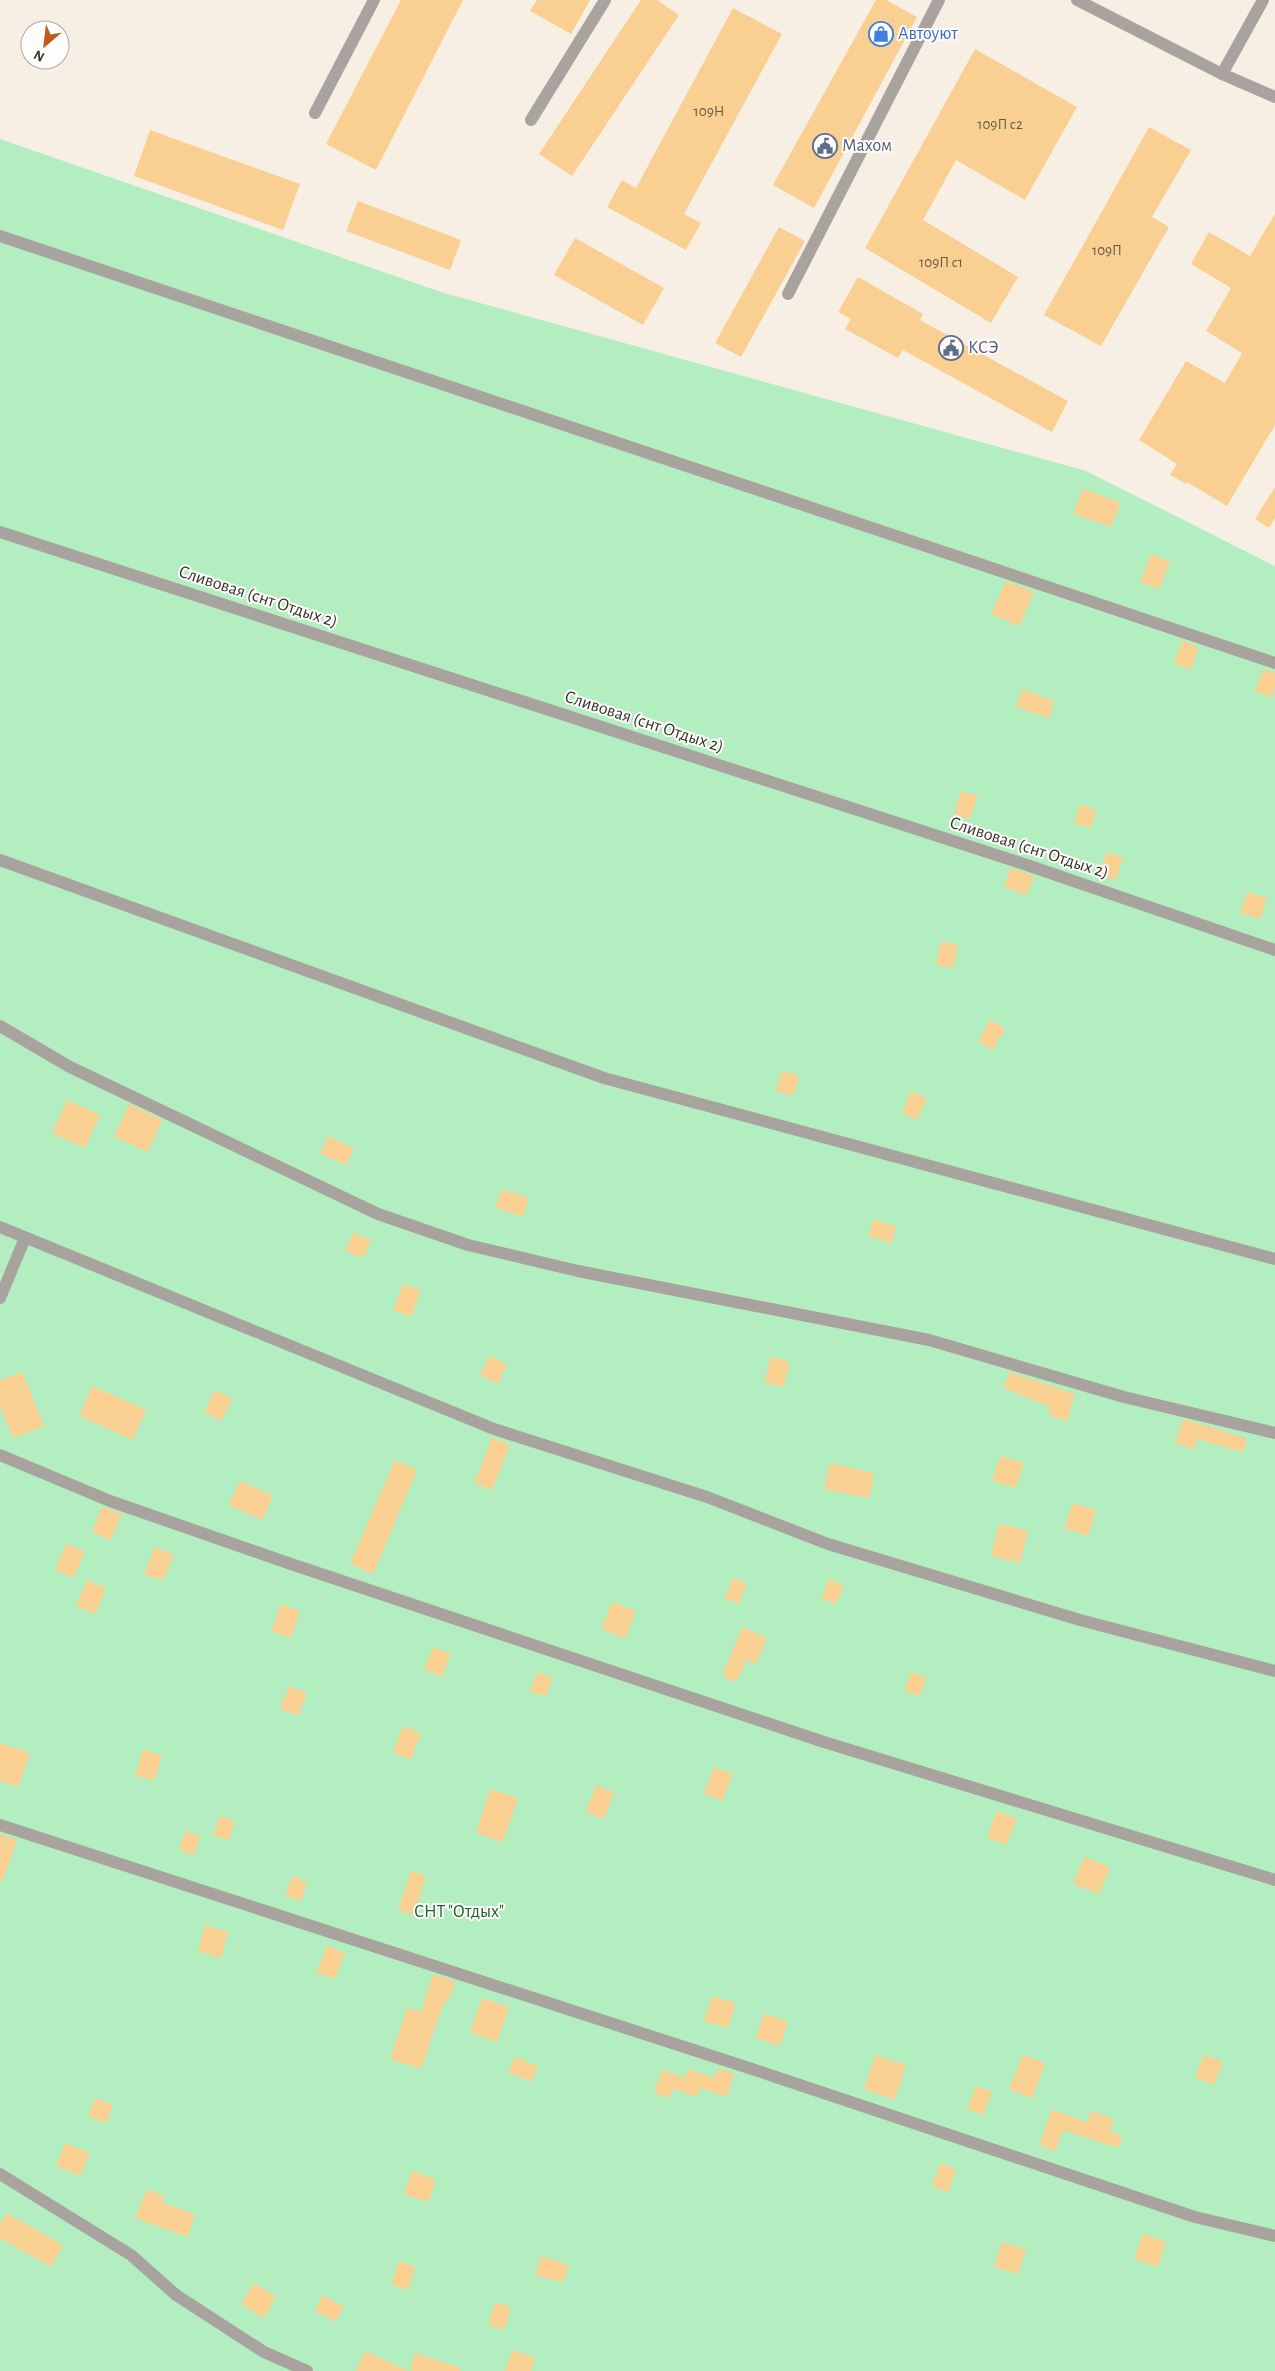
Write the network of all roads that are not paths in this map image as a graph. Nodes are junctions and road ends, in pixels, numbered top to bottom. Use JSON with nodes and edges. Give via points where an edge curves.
{"nodes":[{"id":1,"x":374,"y":0,"type":"edge"},
{"id":2,"x":605,"y":0,"type":"edge"},
{"id":3,"x":939,"y":0,"type":"edge"},
{"id":4,"x":1077,"y":0,"type":"edge"},
{"id":5,"x":1263,"y":0,"type":"edge"},
{"id":6,"x":1222,"y":74,"type":"junction"},
{"id":7,"x":1275,"y":97,"type":"edge"},
{"id":8,"x":315,"y":113,"type":"dead end"},
{"id":9,"x":531,"y":120,"type":"dead end"},
{"id":10,"x":0,"y":236,"type":"edge"},
{"id":11,"x":788,"y":294,"type":"dead end"},
{"id":12,"x":0,"y":532,"type":"edge"},
{"id":13,"x":1275,"y":663,"type":"edge"},
{"id":14,"x":0,"y":860,"type":"edge"},
{"id":15,"x":1275,"y":950,"type":"edge"},
{"id":16,"x":0,"y":1026,"type":"edge"},
{"id":17,"x":0,"y":1227,"type":"edge"},
{"id":18,"x":25,"y":1238,"type":"junction"},
{"id":19,"x":1275,"y":1259,"type":"edge"},
{"id":20,"x":0,"y":1298,"type":"edge"},
{"id":21,"x":1275,"y":1433,"type":"edge"},
{"id":22,"x":0,"y":1455,"type":"edge"},
{"id":23,"x":1275,"y":1671,"type":"edge"},
{"id":24,"x":0,"y":1825,"type":"edge"},
{"id":25,"x":1275,"y":1880,"type":"edge"},
{"id":26,"x":0,"y":2174,"type":"edge"},
{"id":27,"x":1275,"y":2236,"type":"edge"},
{"id":28,"x":307,"y":2371,"type":"edge"}],
"edges":[{"from":1,"to":8,"type":"street"},
{"from":2,"to":9,"type":"street"},
{"from":3,"to":11,"type":"street"},
{"from":4,"to":6,"type":"street"},
{"from":5,"to":6,"type":"street"},
{"from":6,"to":7,"type":"street"},
{"from":10,"to":13,"type":"street"},
{"from":12,"to":15,"type":"street","name":"Сливовая (снт Отдых 2)","via":[[1018,862]]},
{"from":14,"to":19,"type":"street","via":[[604,1078]]},
{"from":16,"to":21,"type":"street","via":[[70,1067],[378,1214],[468,1244],[578,1271],[929,1340],[1124,1397]]},
{"from":17,"to":18,"type":"street"},
{"from":18,"to":20,"type":"street"},
{"from":18,"to":23,"type":"street","via":[[494,1429],[706,1498],[828,1544],[1080,1620]]},
{"from":22,"to":25,"type":"street","via":[[110,1501],[269,1557],[814,1739]]},
{"from":24,"to":27,"type":"street","via":[[718,2057],[1195,2217]]},
{"from":26,"to":28,"type":"street","via":[[131,2255],[176,2295],[264,2352]]}]}
